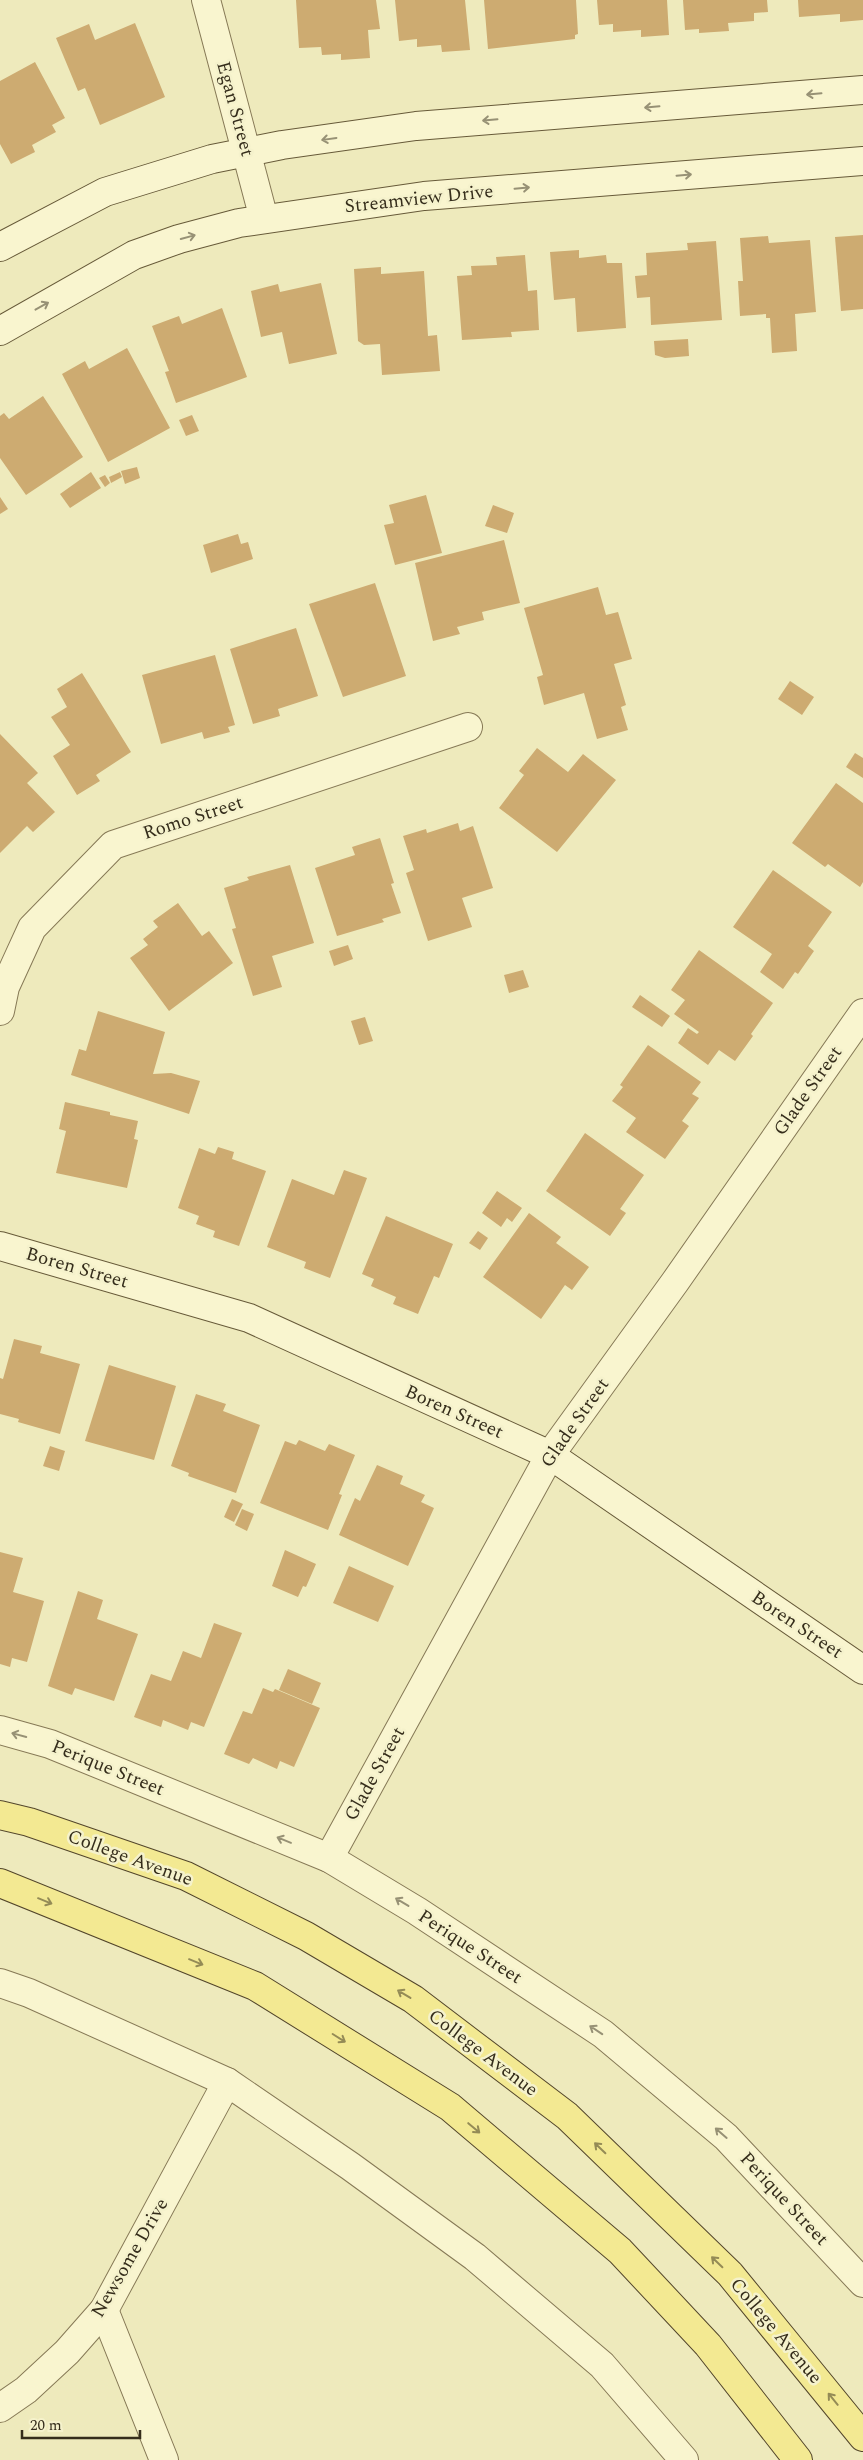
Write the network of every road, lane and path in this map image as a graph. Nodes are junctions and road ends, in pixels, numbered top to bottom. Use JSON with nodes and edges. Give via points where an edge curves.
{"nodes":[{"id":1,"x":206,"y":0,"type":"edge"},
{"id":2,"x":863,"y":90,"type":"edge"},
{"id":3,"x":246,"y":153,"type":"junction"},
{"id":4,"x":863,"y":161,"type":"edge"},
{"id":5,"x":264,"y":219,"type":"junction"},
{"id":6,"x":0,"y":247,"type":"edge"},
{"id":7,"x":0,"y":331,"type":"edge"},
{"id":8,"x":468,"y":727,"type":"dead end"},
{"id":9,"x":0,"y":1011,"type":"edge"},
{"id":10,"x":863,"y":1013,"type":"edge"},
{"id":11,"x":0,"y":1246,"type":"edge"},
{"id":12,"x":550,"y":1455,"type":"junction"},
{"id":13,"x":863,"y":1670,"type":"edge"},
{"id":14,"x":0,"y":1730,"type":"edge"},
{"id":15,"x":0,"y":1815,"type":"edge"},
{"id":16,"x":329,"y":1858,"type":"junction"},
{"id":17,"x":0,"y":1883,"type":"edge"},
{"id":18,"x":0,"y":1983,"type":"edge"},
{"id":19,"x":227,"y":2082,"type":"junction"},
{"id":20,"x":863,"y":2283,"type":"edge"},
{"id":21,"x":104,"y":2310,"type":"junction"},
{"id":22,"x":0,"y":2408,"type":"edge"},
{"id":23,"x":863,"y":2437,"type":"edge"},
{"id":24,"x":164,"y":2460,"type":"edge"},
{"id":25,"x":684,"y":2460,"type":"edge"},
{"id":26,"x":798,"y":2460,"type":"edge"}],
"edges":[{"from":1,"to":3,"type":"street","name":"Egan Street"},
{"from":2,"to":3,"type":"street","one_way":true,"via":[[416,126]]},
{"from":3,"to":5,"type":"street","name":"Egan Street"},
{"from":3,"to":6,"type":"street","via":[[161,173],[105,192]]},
{"from":5,"to":4,"type":"street","name":"Streamview Drive","one_way":true,"via":[[424,196]]},
{"from":7,"to":5,"type":"street","name":"Streamview Drive","one_way":true,"via":[[134,255],[179,239]]},
{"from":8,"to":9,"type":"street","name":"Romo Street","via":[[113,845],[32,928],[5,987]]},
{"from":10,"to":12,"type":"street","name":"Glade Street"},
{"from":11,"to":12,"type":"street","name":"Boren Street","via":[[248,1318]]},
{"from":12,"to":13,"type":"street","name":"Boren Street"},
{"from":12,"to":16,"type":"street","name":"Glade Street"},
{"from":16,"to":14,"type":"street","name":"Perique Street","one_way":true,"via":[[50,1744]]},
{"from":23,"to":15,"type":"main road","name":"College Avenue","one_way":true,"via":[[730,2274],[688,2233],[567,2116],[413,1999],[306,1936],[186,1876]]},
{"from":20,"to":16,"type":"street","name":"Perique Street","one_way":true,"via":[[726,2137],[603,2034]]},
{"from":17,"to":26,"type":"main road","one_way":true,"via":[[255,1986],[450,2107],[620,2251],[708,2345]]},
{"from":18,"to":19,"type":"street"},
{"from":19,"to":21,"type":"street","name":"Newsome Drive"},
{"from":19,"to":25,"type":"street","via":[[475,2257],[602,2365]]},
{"from":21,"to":22,"type":"street","name":"Newsome Drive","via":[[67,2352],[26,2390]]},
{"from":21,"to":24,"type":"street"}]}
